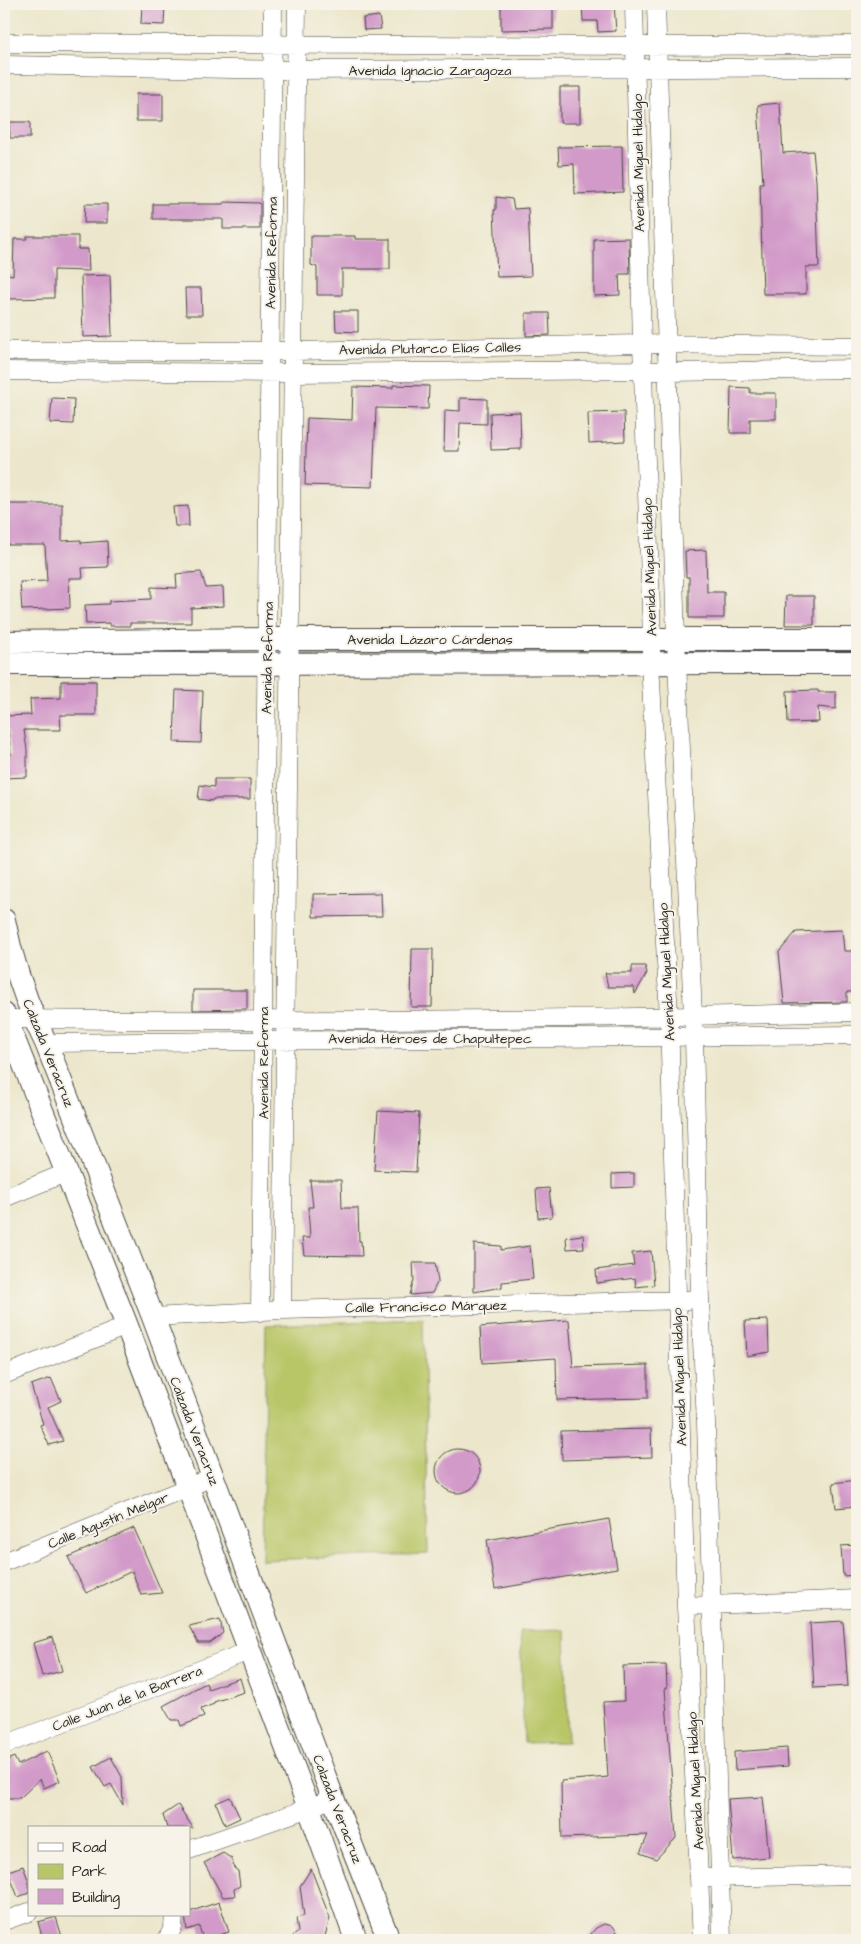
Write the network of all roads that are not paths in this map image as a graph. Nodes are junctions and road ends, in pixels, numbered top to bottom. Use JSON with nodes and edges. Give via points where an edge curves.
{"nodes":[{"id":1,"x":273,"y":4,"type":"edge"},
{"id":2,"x":297,"y":4,"type":"edge"},
{"id":3,"x":634,"y":4,"type":"edge"},
{"id":4,"x":656,"y":4,"type":"edge"},
{"id":5,"x":4,"y":43,"type":"edge"},
{"id":6,"x":273,"y":45,"type":"junction"},
{"id":7,"x":297,"y":45,"type":"junction"},
{"id":8,"x":658,"y":45,"type":"junction"},
{"id":9,"x":857,"y":45,"type":"edge"},
{"id":10,"x":635,"y":46,"type":"junction"},
{"id":11,"x":4,"y":65,"type":"edge"},
{"id":12,"x":857,"y":67,"type":"edge"},
{"id":13,"x":636,"y":68,"type":"junction"},
{"id":14,"x":658,"y":69,"type":"junction"},
{"id":15,"x":273,"y":70,"type":"junction"},
{"id":16,"x":296,"y":70,"type":"junction"},
{"id":17,"x":663,"y":226,"type":"junction"},
{"id":18,"x":639,"y":227,"type":"junction"},
{"id":19,"x":642,"y":344,"type":"junction"},
{"id":20,"x":667,"y":344,"type":"junction"},
{"id":21,"x":857,"y":346,"type":"edge"},
{"id":22,"x":270,"y":350,"type":"junction"},
{"id":23,"x":4,"y":351,"type":"edge"},
{"id":24,"x":293,"y":351,"type":"junction"},
{"id":25,"x":857,"y":369,"type":"edge"},
{"id":26,"x":643,"y":370,"type":"junction"},
{"id":27,"x":4,"y":371,"type":"edge"},
{"id":28,"x":669,"y":372,"type":"junction"},
{"id":29,"x":270,"y":373,"type":"junction"},
{"id":30,"x":293,"y":373,"type":"junction"},
{"id":31,"x":267,"y":638,"type":"junction"},
{"id":32,"x":290,"y":638,"type":"junction"},
{"id":33,"x":652,"y":639,"type":"junction"},
{"id":34,"x":676,"y":639,"type":"junction"},
{"id":35,"x":857,"y":639,"type":"edge"},
{"id":36,"x":4,"y":642,"type":"edge"},
{"id":37,"x":650,"y":663,"type":"junction"},
{"id":38,"x":678,"y":663,"type":"junction"},
{"id":39,"x":857,"y":663,"type":"edge"},
{"id":40,"x":4,"y":664,"type":"edge"},
{"id":41,"x":267,"y":664,"type":"junction"},
{"id":42,"x":290,"y":664,"type":"junction"},
{"id":43,"x":4,"y":920,"type":"edge"},
{"id":44,"x":857,"y":1012,"type":"edge"},
{"id":45,"x":4,"y":1017,"type":"edge"},
{"id":46,"x":669,"y":1017,"type":"junction"},
{"id":47,"x":692,"y":1017,"type":"junction"},
{"id":48,"x":263,"y":1019,"type":"junction"},
{"id":49,"x":34,"y":1020,"type":"junction"},
{"id":50,"x":286,"y":1020,"type":"junction"},
{"id":51,"x":857,"y":1035,"type":"edge"},
{"id":52,"x":669,"y":1036,"type":"junction"},
{"id":53,"x":694,"y":1037,"type":"junction"},
{"id":54,"x":286,"y":1039,"type":"junction"},
{"id":55,"x":263,"y":1041,"type":"junction"},
{"id":56,"x":9,"y":1043,"type":"edge"},
{"id":57,"x":46,"y":1043,"type":"junction"},
{"id":58,"x":68,"y":1172,"type":"junction"},
{"id":59,"x":4,"y":1198,"type":"edge"},
{"id":60,"x":677,"y":1300,"type":"junction"},
{"id":61,"x":700,"y":1300,"type":"junction"},
{"id":62,"x":282,"y":1310,"type":"junction"},
{"id":63,"x":260,"y":1312,"type":"junction"},
{"id":64,"x":152,"y":1317,"type":"junction"},
{"id":65,"x":127,"y":1326,"type":"junction"},
{"id":66,"x":4,"y":1375,"type":"edge"},
{"id":67,"x":213,"y":1477,"type":"junction"},
{"id":68,"x":187,"y":1488,"type":"junction"},
{"id":69,"x":4,"y":1562,"type":"edge"},
{"id":70,"x":857,"y":1599,"type":"edge"},
{"id":71,"x":712,"y":1605,"type":"junction"},
{"id":72,"x":686,"y":1606,"type":"junction"},
{"id":73,"x":249,"y":1651,"type":"junction"},
{"id":74,"x":4,"y":1745,"type":"edge"},
{"id":75,"x":333,"y":1798,"type":"junction"},
{"id":76,"x":309,"y":1808,"type":"junction"},
{"id":77,"x":190,"y":1850,"type":"edge"},
{"id":78,"x":857,"y":1875,"type":"edge"},
{"id":79,"x":700,"y":1878,"type":"junction"},
{"id":80,"x":720,"y":1878,"type":"junction"},
{"id":81,"x":28,"y":1912,"type":"edge"},
{"id":82,"x":174,"y":1916,"type":"edge"},
{"id":83,"x":4,"y":1921,"type":"edge"},
{"id":84,"x":168,"y":1940,"type":"edge"},
{"id":85,"x":356,"y":1940,"type":"edge"},
{"id":86,"x":390,"y":1940,"type":"edge"},
{"id":87,"x":702,"y":1940,"type":"edge"},
{"id":88,"x":722,"y":1940,"type":"edge"}],
"edges":[{"from":1,"to":6,"type":"street","name":"Avenida Reforma"},
{"from":2,"to":7,"type":"street","name":"Avenida Reforma"},
{"from":3,"to":10,"type":"street","name":"Avenida Miguel Hidalgo"},
{"from":4,"to":8,"type":"street","name":"Avenida Miguel Hidalgo"},
{"from":5,"to":6,"type":"street","name":"Avenida Ignacio Zaragoza"},
{"from":6,"to":7,"type":"street","name":"Avenida Ignacio Zaragoza"},
{"from":6,"to":15,"type":"street","name":"Avenida Reforma"},
{"from":7,"to":10,"type":"street","name":"Avenida Ignacio Zaragoza"},
{"from":7,"to":16,"type":"street","name":"Avenida Reforma"},
{"from":8,"to":9,"type":"street","name":"Avenida Ignacio Zaragoza"},
{"from":8,"to":10,"type":"street","name":"Avenida Ignacio Zaragoza"},
{"from":8,"to":14,"type":"street","name":"Avenida Miguel Hidalgo"},
{"from":10,"to":13,"type":"street","name":"Avenida Miguel Hidalgo"},
{"from":11,"to":15,"type":"street","name":"Avenida Ignacio Zaragoza"},
{"from":12,"to":14,"type":"street","name":"Avenida Ignacio Zaragoza"},
{"from":13,"to":14,"type":"street","name":"Avenida Ignacio Zaragoza"},
{"from":13,"to":16,"type":"street","name":"Avenida Ignacio Zaragoza"},
{"from":13,"to":18,"type":"street","name":"Avenida Miguel Hidalgo"},
{"from":14,"to":17,"type":"street","name":"Avenida Miguel Hidalgo"},
{"from":15,"to":16,"type":"street","name":"Avenida Ignacio Zaragoza"},
{"from":15,"to":22,"type":"street","name":"Avenida Reforma"},
{"from":16,"to":24,"type":"street","name":"Avenida Reforma"},
{"from":17,"to":18,"type":"street"},
{"from":17,"to":20,"type":"street","name":"Avenida Miguel Hidalgo"},
{"from":18,"to":19,"type":"street","name":"Avenida Miguel Hidalgo"},
{"from":19,"to":20,"type":"street","name":"Avenida Plutarco Elías Calles"},
{"from":19,"to":24,"type":"street","name":"Avenida Plutarco Elías Calles"},
{"from":19,"to":26,"type":"street","name":"Avenida Miguel Hidalgo"},
{"from":20,"to":21,"type":"street","name":"Avenida Plutarco Elías Calles"},
{"from":20,"to":28,"type":"street","name":"Avenida Miguel Hidalgo"},
{"from":22,"to":23,"type":"street","name":"Avenida Plutarco Elías Calles"},
{"from":22,"to":24,"type":"street","name":"Avenida Plutarco Elías Calles"},
{"from":22,"to":29,"type":"street","name":"Avenida Reforma"},
{"from":24,"to":30,"type":"street","name":"Avenida Reforma"},
{"from":25,"to":28,"type":"street","name":"Avenida Plutarco Elías Calles"},
{"from":26,"to":28,"type":"street","name":"Avenida Plutarco Elías Calles"},
{"from":26,"to":30,"type":"street","name":"Avenida Plutarco Elías Calles"},
{"from":26,"to":33,"type":"street","name":"Avenida Miguel Hidalgo"},
{"from":27,"to":29,"type":"street","name":"Avenida Plutarco Elías Calles"},
{"from":28,"to":34,"type":"street","name":"Avenida Miguel Hidalgo"},
{"from":29,"to":30,"type":"street","name":"Avenida Plutarco Elías Calles"},
{"from":29,"to":31,"type":"street","name":"Avenida Reforma"},
{"from":30,"to":32,"type":"street","name":"Avenida Reforma"},
{"from":31,"to":32,"type":"main road","name":"Avenida Lázaro Cárdenas"},
{"from":31,"to":36,"type":"main road","name":"Avenida Lázaro Cárdenas"},
{"from":31,"to":41,"type":"street","name":"Avenida Reforma"},
{"from":32,"to":33,"type":"main road","name":"Avenida Lázaro Cárdenas"},
{"from":32,"to":42,"type":"street","name":"Avenida Reforma"},
{"from":33,"to":34,"type":"main road","name":"Avenida Lázaro Cárdenas"},
{"from":33,"to":37,"type":"street","name":"Avenida Miguel Hidalgo"},
{"from":34,"to":35,"type":"main road","name":"Avenida Lázaro Cárdenas"},
{"from":34,"to":38,"type":"street","name":"Avenida Miguel Hidalgo"},
{"from":37,"to":38,"type":"main road","name":"Avenida Lázaro Cárdenas"},
{"from":37,"to":42,"type":"main road","name":"Avenida Lázaro Cárdenas"},
{"from":37,"to":46,"type":"street","name":"Avenida Miguel Hidalgo"},
{"from":38,"to":39,"type":"main road","name":"Avenida Lázaro Cárdenas"},
{"from":38,"to":47,"type":"street","name":"Avenida Miguel Hidalgo"},
{"from":40,"to":41,"type":"main road","name":"Avenida Lázaro Cárdenas"},
{"from":41,"to":42,"type":"main road","name":"Avenida Lázaro Cárdenas"},
{"from":41,"to":48,"type":"street","name":"Avenida Reforma"},
{"from":42,"to":50,"type":"street","name":"Avenida Reforma"},
{"from":43,"to":49,"type":"main road","name":"Calzada Veracruz"},
{"from":44,"to":47,"type":"street","name":"Avenida Héroes de Chapultepec"},
{"from":45,"to":49,"type":"street","name":"Avenida Héroes de Chapultepec"},
{"from":45,"to":56,"type":"main road","name":"Calzada Veracruz"},
{"from":46,"to":47,"type":"street","name":"Avenida Héroes de Chapultepec"},
{"from":46,"to":50,"type":"street","name":"Avenida Héroes de Chapultepec"},
{"from":46,"to":52,"type":"street","name":"Avenida Miguel Hidalgo"},
{"from":47,"to":53,"type":"street","name":"Avenida Miguel Hidalgo"},
{"from":48,"to":49,"type":"street","name":"Avenida Héroes de Chapultepec"},
{"from":48,"to":50,"type":"street","name":"Avenida Héroes de Chapultepec"},
{"from":48,"to":55,"type":"street","name":"Avenida Reforma"},
{"from":49,"to":57,"type":"main road","name":"Calzada Veracruz"},
{"from":50,"to":54,"type":"street","name":"Avenida Reforma"},
{"from":51,"to":53,"type":"street","name":"Avenida Héroes de Chapultepec"},
{"from":52,"to":53,"type":"street","name":"Avenida Héroes de Chapultepec"},
{"from":52,"to":54,"type":"street","name":"Avenida Héroes de Chapultepec"},
{"from":52,"to":60,"type":"street","name":"Avenida Miguel Hidalgo"},
{"from":53,"to":61,"type":"street","name":"Avenida Miguel Hidalgo"},
{"from":54,"to":55,"type":"street","name":"Avenida Héroes de Chapultepec"},
{"from":54,"to":62,"type":"street","name":"Avenida Reforma"},
{"from":55,"to":57,"type":"street","name":"Avenida Héroes de Chapultepec"},
{"from":55,"to":63,"type":"street","name":"Avenida Reforma"},
{"from":56,"to":57,"type":"main road","name":"Avenida Héroes de Chapultepec"},
{"from":56,"to":58,"type":"main road","name":"Calzada Veracruz"},
{"from":57,"to":64,"type":"main road","name":"Calzada Veracruz"},
{"from":58,"to":59,"type":"street"},
{"from":58,"to":65,"type":"main road","name":"Calzada Veracruz"},
{"from":60,"to":61,"type":"street","name":"Calle Francisco Márquez"},
{"from":60,"to":62,"type":"street","name":"Calle Francisco Márquez"},
{"from":60,"to":72,"type":"street","name":"Avenida Miguel Hidalgo"},
{"from":61,"to":71,"type":"street","name":"Avenida Miguel Hidalgo"},
{"from":62,"to":63,"type":"street","name":"Calle Francisco Márquez"},
{"from":63,"to":64,"type":"street","name":"Calle Francisco Márquez"},
{"from":64,"to":67,"type":"main road","name":"Calzada Veracruz"},
{"from":65,"to":66,"type":"street"},
{"from":65,"to":68,"type":"main road","name":"Calzada Veracruz"},
{"from":67,"to":68,"type":"street","name":"Calle Agustín Melgar"},
{"from":67,"to":75,"type":"main road","name":"Calzada Veracruz"},
{"from":68,"to":69,"type":"street","name":"Calle Agustín Melgar"},
{"from":68,"to":73,"type":"main road","name":"Calzada Veracruz"},
{"from":70,"to":71,"type":"street"},
{"from":71,"to":72,"type":"street"},
{"from":71,"to":80,"type":"street","name":"Avenida Miguel Hidalgo"},
{"from":72,"to":79,"type":"street","name":"Avenida Miguel Hidalgo"},
{"from":73,"to":74,"type":"street","name":"Calle Juan de la Barrera"},
{"from":73,"to":76,"type":"main road","name":"Calzada Veracruz"},
{"from":75,"to":76,"type":"street"},
{"from":75,"to":86,"type":"main road","name":"Calzada Veracruz"},
{"from":76,"to":77,"type":"street"},
{"from":76,"to":85,"type":"main road","name":"Calzada Veracruz"},
{"from":78,"to":80,"type":"street"},
{"from":79,"to":80,"type":"street"},
{"from":79,"to":87,"type":"street","name":"Avenida Miguel Hidalgo"},
{"from":80,"to":88,"type":"street","name":"Avenida Miguel Hidalgo"},
{"from":81,"to":83,"type":"street"},
{"from":82,"to":84,"type":"street"}]}
